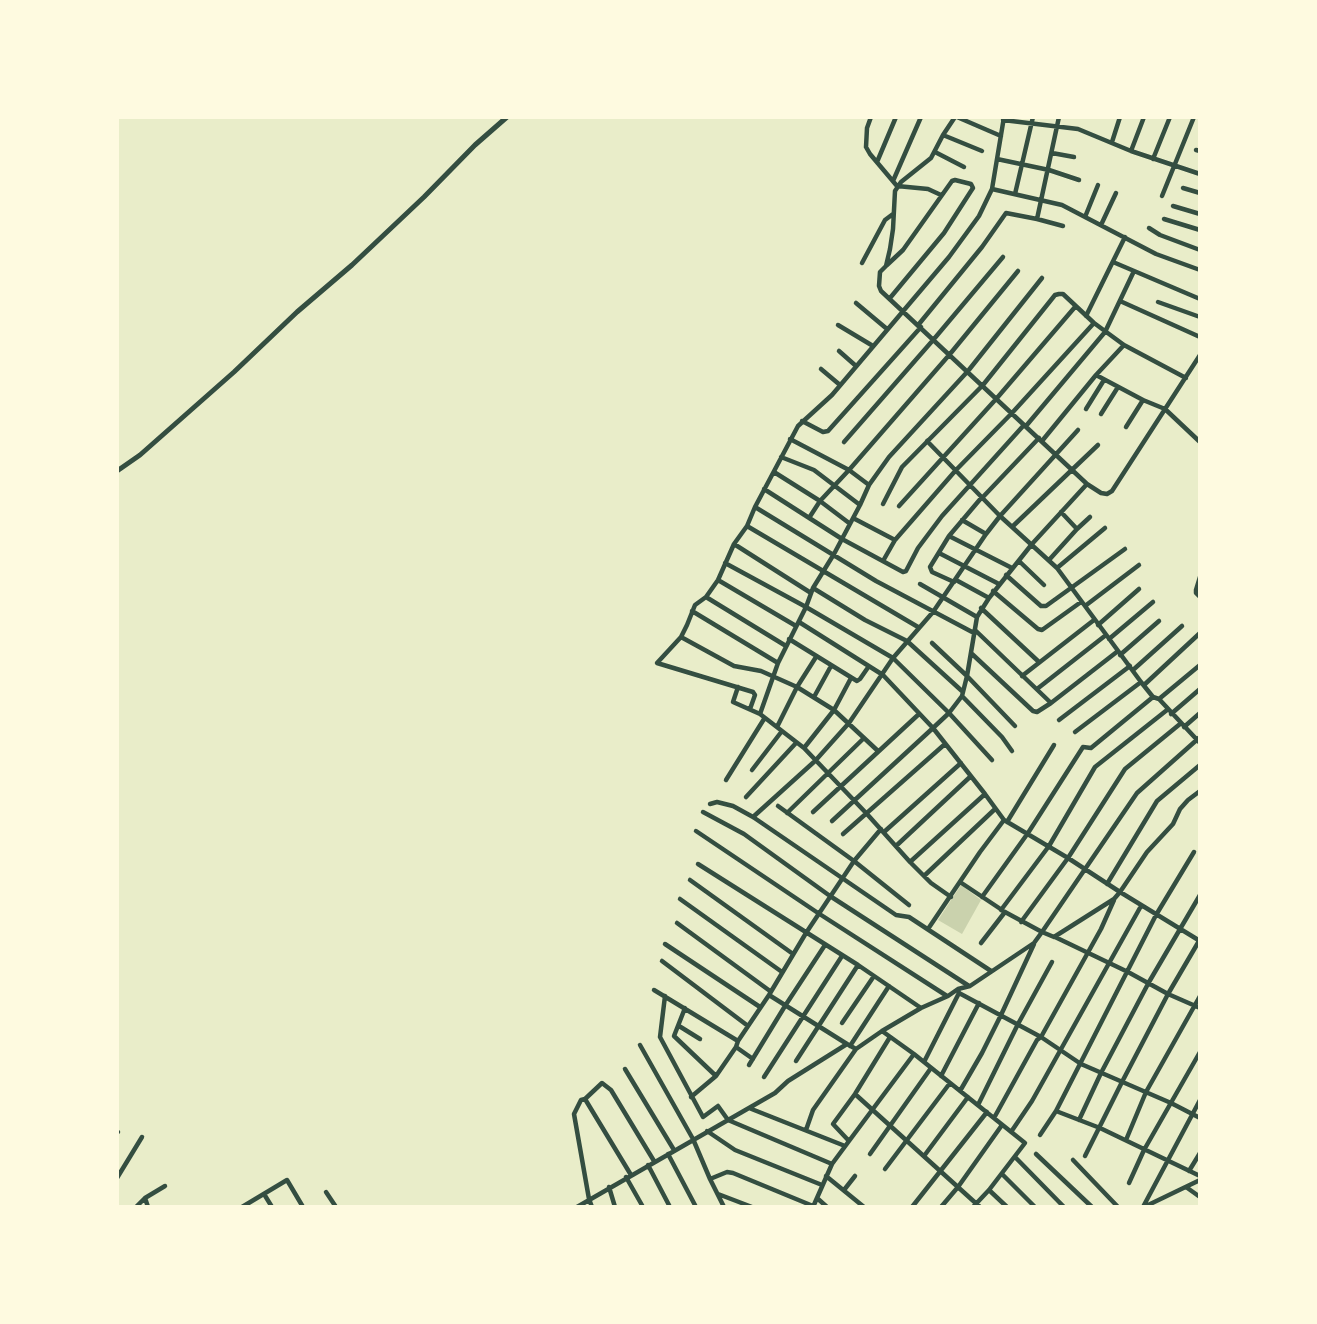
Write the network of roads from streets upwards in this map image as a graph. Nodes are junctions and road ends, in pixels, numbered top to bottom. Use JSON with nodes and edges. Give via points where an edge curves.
{"nodes":[{"id":1,"x":507,"y":117,"type":"edge"},
{"id":2,"x":871,"y":117,"type":"edge"},
{"id":3,"x":896,"y":117,"type":"edge"},
{"id":4,"x":921,"y":117,"type":"edge"},
{"id":5,"x":956,"y":117,"type":"edge"},
{"id":6,"x":1059,"y":117,"type":"edge"},
{"id":7,"x":1120,"y":117,"type":"edge"},
{"id":8,"x":1144,"y":117,"type":"edge"},
{"id":9,"x":1170,"y":117,"type":"edge"},
{"id":10,"x":1194,"y":117,"type":"edge"},
{"id":11,"x":1004,"y":119,"type":"edge"},
{"id":12,"x":1032,"y":120,"type":"edge"},
{"id":13,"x":1058,"y":126,"type":"junction"},
{"id":14,"x":1191,"y":127,"type":"junction"},
{"id":15,"x":1200,"y":130,"type":"edge"},
{"id":16,"x":943,"y":135,"type":"junction"},
{"id":17,"x":1001,"y":136,"type":"junction"},
{"id":18,"x":1112,"y":142,"type":"junction"},
{"id":19,"x":1131,"y":151,"type":"junction"},
{"id":20,"x":935,"y":152,"type":"junction"},
{"id":21,"x":982,"y":152,"type":"dead end"},
{"id":22,"x":1052,"y":153,"type":"junction"},
{"id":23,"x":1074,"y":157,"type":"dead end"},
{"id":24,"x":997,"y":159,"type":"junction"},
{"id":25,"x":1153,"y":159,"type":"junction"},
{"id":26,"x":877,"y":162,"type":"junction"},
{"id":27,"x":1022,"y":163,"type":"junction"},
{"id":28,"x":964,"y":167,"type":"dead end"},
{"id":29,"x":1174,"y":167,"type":"junction"},
{"id":30,"x":1049,"y":170,"type":"junction"},
{"id":31,"x":1200,"y":174,"type":"edge"},
{"id":32,"x":1079,"y":180,"type":"dead end"},
{"id":33,"x":895,"y":184,"type":"junction"},
{"id":34,"x":1098,"y":185,"type":"dead end"},
{"id":35,"x":1183,"y":188,"type":"dead end"},
{"id":36,"x":992,"y":189,"type":"junction"},
{"id":37,"x":1116,"y":193,"type":"dead end"},
{"id":38,"x":1200,"y":193,"type":"edge"},
{"id":39,"x":1015,"y":194,"type":"junction"},
{"id":40,"x":942,"y":195,"type":"junction"},
{"id":41,"x":1162,"y":196,"type":"dead end"},
{"id":42,"x":1042,"y":199,"type":"junction"},
{"id":43,"x":1173,"y":206,"type":"dead end"},
{"id":44,"x":893,"y":214,"type":"junction"},
{"id":45,"x":1200,"y":214,"type":"edge"},
{"id":46,"x":1085,"y":216,"type":"junction"},
{"id":47,"x":1037,"y":219,"type":"junction"},
{"id":48,"x":1164,"y":219,"type":"dead end"},
{"id":49,"x":1101,"y":225,"type":"junction"},
{"id":50,"x":1063,"y":226,"type":"dead end"},
{"id":51,"x":1149,"y":228,"type":"dead end"},
{"id":52,"x":1200,"y":230,"type":"edge"},
{"id":53,"x":1125,"y":237,"type":"junction"},
{"id":54,"x":1200,"y":250,"type":"edge"},
{"id":55,"x":1003,"y":257,"type":"dead end"},
{"id":56,"x":1113,"y":262,"type":"junction"},
{"id":57,"x":862,"y":263,"type":"dead end"},
{"id":58,"x":886,"y":266,"type":"junction"},
{"id":59,"x":1200,"y":270,"type":"edge"},
{"id":60,"x":1018,"y":271,"type":"dead end"},
{"id":61,"x":1134,"y":271,"type":"junction"},
{"id":62,"x":1042,"y":278,"type":"dead end"},
{"id":63,"x":890,"y":298,"type":"junction"},
{"id":64,"x":1200,"y":299,"type":"edge"},
{"id":65,"x":1120,"y":301,"type":"junction"},
{"id":66,"x":1158,"y":302,"type":"dead end"},
{"id":67,"x":856,"y":303,"type":"dead end"},
{"id":68,"x":1075,"y":306,"type":"junction"},
{"id":69,"x":903,"y":311,"type":"junction"},
{"id":70,"x":1086,"y":316,"type":"junction"},
{"id":71,"x":1200,"y":317,"type":"edge"},
{"id":72,"x":1094,"y":323,"type":"junction"},
{"id":73,"x":838,"y":325,"type":"dead end"},
{"id":74,"x":920,"y":326,"type":"junction"},
{"id":75,"x":887,"y":329,"type":"junction"},
{"id":76,"x":1105,"y":332,"type":"junction"},
{"id":77,"x":1200,"y":337,"type":"edge"},
{"id":78,"x":934,"y":339,"type":"junction"},
{"id":79,"x":1124,"y":345,"type":"junction"},
{"id":80,"x":873,"y":346,"type":"junction"},
{"id":81,"x":839,"y":351,"type":"dead end"},
{"id":82,"x":950,"y":355,"type":"junction"},
{"id":83,"x":1200,"y":355,"type":"edge"},
{"id":84,"x":856,"y":366,"type":"junction"},
{"id":85,"x":821,"y":369,"type":"dead end"},
{"id":86,"x":968,"y":371,"type":"junction"},
{"id":87,"x":1096,"y":375,"type":"junction"},
{"id":88,"x":1186,"y":378,"type":"junction"},
{"id":89,"x":1104,"y":380,"type":"junction"},
{"id":90,"x":840,"y":385,"type":"junction"},
{"id":91,"x":983,"y":385,"type":"junction"},
{"id":92,"x":1118,"y":387,"type":"junction"},
{"id":93,"x":997,"y":398,"type":"junction"},
{"id":94,"x":1143,"y":400,"type":"junction"},
{"id":95,"x":1086,"y":409,"type":"dead end"},
{"id":96,"x":1165,"y":409,"type":"junction"},
{"id":97,"x":1012,"y":413,"type":"junction"},
{"id":98,"x":1101,"y":414,"type":"dead end"},
{"id":99,"x":802,"y":421,"type":"junction"},
{"id":100,"x":1025,"y":425,"type":"junction"},
{"id":101,"x":1126,"y":427,"type":"dead end"},
{"id":102,"x":1078,"y":430,"type":"dead end"},
{"id":103,"x":790,"y":439,"type":"junction"},
{"id":104,"x":1041,"y":440,"type":"junction"},
{"id":105,"x":927,"y":441,"type":"junction"},
{"id":106,"x":844,"y":442,"type":"dead end"},
{"id":107,"x":1200,"y":442,"type":"edge"},
{"id":108,"x":1098,"y":445,"type":"dead end"},
{"id":109,"x":1056,"y":454,"type":"junction"},
{"id":110,"x":781,"y":457,"type":"junction"},
{"id":111,"x":943,"y":457,"type":"junction"},
{"id":112,"x":1072,"y":469,"type":"junction"},
{"id":113,"x":849,"y":470,"type":"junction"},
{"id":114,"x":956,"y":470,"type":"junction"},
{"id":115,"x":117,"y":471,"type":"edge"},
{"id":116,"x":774,"y":472,"type":"junction"},
{"id":117,"x":1087,"y":484,"type":"junction"},
{"id":118,"x":834,"y":485,"type":"junction"},
{"id":119,"x":869,"y":485,"type":"junction"},
{"id":120,"x":970,"y":485,"type":"junction"},
{"id":121,"x":764,"y":489,"type":"junction"},
{"id":122,"x":982,"y":498,"type":"junction"},
{"id":123,"x":820,"y":501,"type":"junction"},
{"id":124,"x":883,"y":504,"type":"dead end"},
{"id":125,"x":860,"y":505,"type":"junction"},
{"id":126,"x":899,"y":506,"type":"dead end"},
{"id":127,"x":755,"y":507,"type":"junction"},
{"id":128,"x":1062,"y":512,"type":"junction"},
{"id":129,"x":1000,"y":516,"type":"junction"},
{"id":130,"x":853,"y":517,"type":"junction"},
{"id":131,"x":1090,"y":517,"type":"dead end"},
{"id":132,"x":809,"y":518,"type":"junction"},
{"id":133,"x":962,"y":520,"type":"junction"},
{"id":134,"x":849,"y":523,"type":"junction"},
{"id":135,"x":747,"y":526,"type":"junction"},
{"id":136,"x":1012,"y":527,"type":"junction"},
{"id":137,"x":1105,"y":528,"type":"dead end"},
{"id":138,"x":1077,"y":529,"type":"junction"},
{"id":139,"x":986,"y":534,"type":"junction"},
{"id":140,"x":949,"y":536,"type":"junction"},
{"id":141,"x":842,"y":539,"type":"junction"},
{"id":142,"x":895,"y":540,"type":"junction"},
{"id":143,"x":734,"y":544,"type":"junction"},
{"id":144,"x":1032,"y":544,"type":"junction"},
{"id":145,"x":1125,"y":549,"type":"dead end"},
{"id":146,"x":976,"y":550,"type":"junction"},
{"id":147,"x":939,"y":553,"type":"junction"},
{"id":148,"x":834,"y":554,"type":"junction"},
{"id":149,"x":1049,"y":560,"type":"junction"},
{"id":150,"x":883,"y":561,"type":"junction"},
{"id":151,"x":1019,"y":561,"type":"junction"},
{"id":152,"x":726,"y":563,"type":"junction"},
{"id":153,"x":1139,"y":565,"type":"dead end"},
{"id":154,"x":965,"y":567,"type":"junction"},
{"id":155,"x":1012,"y":568,"type":"junction"},
{"id":156,"x":1057,"y":568,"type":"junction"},
{"id":157,"x":822,"y":570,"type":"junction"},
{"id":158,"x":1006,"y":575,"type":"junction"},
{"id":159,"x":1200,"y":576,"type":"edge"},
{"id":160,"x":718,"y":580,"type":"junction"},
{"id":161,"x":955,"y":581,"type":"junction"},
{"id":162,"x":919,"y":584,"type":"dead end"},
{"id":163,"x":999,"y":584,"type":"junction"},
{"id":164,"x":1044,"y":585,"type":"dead end"},
{"id":165,"x":1071,"y":588,"type":"junction"},
{"id":166,"x":1139,"y":589,"type":"dead end"},
{"id":167,"x":812,"y":590,"type":"junction"},
{"id":168,"x":993,"y":592,"type":"junction"},
{"id":169,"x":706,"y":597,"type":"junction"},
{"id":170,"x":942,"y":597,"type":"junction"},
{"id":171,"x":989,"y":597,"type":"junction"},
{"id":172,"x":1200,"y":597,"type":"edge"},
{"id":173,"x":1153,"y":602,"type":"dead end"},
{"id":174,"x":1083,"y":604,"type":"junction"},
{"id":175,"x":806,"y":607,"type":"junction"},
{"id":176,"x":981,"y":608,"type":"junction"},
{"id":177,"x":692,"y":611,"type":"junction"},
{"id":178,"x":933,"y":612,"type":"junction"},
{"id":179,"x":977,"y":617,"type":"junction"},
{"id":180,"x":1094,"y":620,"type":"junction"},
{"id":181,"x":1159,"y":621,"type":"dead end"},
{"id":182,"x":798,"y":624,"type":"junction"},
{"id":183,"x":1098,"y":625,"type":"junction"},
{"id":184,"x":1182,"y":626,"type":"dead end"},
{"id":185,"x":918,"y":627,"type":"junction"},
{"id":186,"x":974,"y":631,"type":"junction"},
{"id":187,"x":1200,"y":632,"type":"edge"},
{"id":188,"x":681,"y":637,"type":"junction"},
{"id":189,"x":1107,"y":637,"type":"junction"},
{"id":190,"x":789,"y":639,"type":"junction"},
{"id":191,"x":907,"y":641,"type":"junction"},
{"id":192,"x":932,"y":643,"type":"dead end"},
{"id":193,"x":786,"y":646,"type":"junction"},
{"id":194,"x":971,"y":652,"type":"junction"},
{"id":195,"x":1119,"y":653,"type":"junction"},
{"id":196,"x":816,"y":657,"type":"junction"},
{"id":197,"x":893,"y":658,"type":"junction"},
{"id":198,"x":1039,"y":662,"type":"junction"},
{"id":199,"x":778,"y":663,"type":"junction"},
{"id":200,"x":1200,"y":664,"type":"edge"},
{"id":201,"x":831,"y":666,"type":"junction"},
{"id":202,"x":869,"y":666,"type":"junction"},
{"id":203,"x":1131,"y":668,"type":"junction"},
{"id":204,"x":883,"y":675,"type":"junction"},
{"id":205,"x":774,"y":676,"type":"junction"},
{"id":206,"x":967,"y":676,"type":"junction"},
{"id":207,"x":1022,"y":676,"type":"junction"},
{"id":208,"x":851,"y":678,"type":"junction"},
{"id":209,"x":1142,"y":684,"type":"junction"},
{"id":210,"x":738,"y":687,"type":"junction"},
{"id":211,"x":797,"y":687,"type":"junction"},
{"id":212,"x":1037,"y":689,"type":"junction"},
{"id":213,"x":1200,"y":689,"type":"edge"},
{"id":214,"x":963,"y":694,"type":"junction"},
{"id":215,"x":814,"y":697,"type":"junction"},
{"id":216,"x":1156,"y":698,"type":"junction"},
{"id":217,"x":1051,"y":703,"type":"junction"},
{"id":218,"x":750,"y":709,"type":"junction"},
{"id":219,"x":834,"y":710,"type":"junction"},
{"id":220,"x":1169,"y":712,"type":"junction"},
{"id":221,"x":950,"y":713,"type":"junction"},
{"id":222,"x":1200,"y":713,"type":"edge"},
{"id":223,"x":760,"y":714,"type":"junction"},
{"id":224,"x":919,"y":714,"type":"junction"},
{"id":225,"x":765,"y":718,"type":"junction"},
{"id":226,"x":1059,"y":720,"type":"dead end"},
{"id":227,"x":849,"y":723,"type":"junction"},
{"id":228,"x":1182,"y":725,"type":"junction"},
{"id":229,"x":1015,"y":726,"type":"dead end"},
{"id":230,"x":933,"y":728,"type":"junction"},
{"id":231,"x":780,"y":729,"type":"junction"},
{"id":232,"x":1074,"y":732,"type":"dead end"},
{"id":233,"x":864,"y":738,"type":"junction"},
{"id":234,"x":1199,"y":740,"type":"edge"},
{"id":235,"x":796,"y":743,"type":"junction"},
{"id":236,"x":945,"y":744,"type":"junction"},
{"id":237,"x":1054,"y":744,"type":"dead end"},
{"id":238,"x":804,"y":748,"type":"junction"},
{"id":239,"x":878,"y":751,"type":"junction"},
{"id":240,"x":1012,"y":751,"type":"dead end"},
{"id":241,"x":992,"y":760,"type":"dead end"},
{"id":242,"x":815,"y":761,"type":"junction"},
{"id":243,"x":961,"y":763,"type":"junction"},
{"id":244,"x":1200,"y":765,"type":"edge"},
{"id":245,"x":752,"y":770,"type":"dead end"},
{"id":246,"x":827,"y":773,"type":"junction"},
{"id":247,"x":971,"y":776,"type":"junction"},
{"id":248,"x":726,"y":780,"type":"dead end"},
{"id":249,"x":840,"y":786,"type":"junction"},
{"id":250,"x":1200,"y":791,"type":"edge"},
{"id":251,"x":985,"y":794,"type":"junction"},
{"id":252,"x":746,"y":797,"type":"dead end"},
{"id":253,"x":854,"y":800,"type":"junction"},
{"id":254,"x":710,"y":804,"type":"dead end"},
{"id":255,"x":778,"y":806,"type":"dead end"},
{"id":256,"x":995,"y":809,"type":"junction"},
{"id":257,"x":703,"y":812,"type":"dead end"},
{"id":258,"x":813,"y":812,"type":"dead end"},
{"id":259,"x":787,"y":813,"type":"junction"},
{"id":260,"x":867,"y":814,"type":"junction"},
{"id":261,"x":753,"y":817,"type":"junction"},
{"id":262,"x":832,"y":821,"type":"dead end"},
{"id":263,"x":1005,"y":821,"type":"junction"},
{"id":264,"x":696,"y":831,"type":"dead end"},
{"id":265,"x":882,"y":831,"type":"junction"},
{"id":266,"x":1028,"y":833,"type":"junction"},
{"id":267,"x":843,"y":834,"type":"dead end"},
{"id":268,"x":896,"y":846,"type":"junction"},
{"id":269,"x":1049,"y":846,"type":"junction"},
{"id":270,"x":1194,"y":852,"type":"dead end"},
{"id":271,"x":1068,"y":858,"type":"junction"},
{"id":272,"x":854,"y":860,"type":"junction"},
{"id":273,"x":910,"y":862,"type":"junction"},
{"id":274,"x":698,"y":864,"type":"dead end"},
{"id":275,"x":1086,"y":870,"type":"junction"},
{"id":276,"x":924,"y":876,"type":"junction"},
{"id":277,"x":842,"y":878,"type":"junction"},
{"id":278,"x":690,"y":880,"type":"dead end"},
{"id":279,"x":960,"y":882,"type":"junction"},
{"id":280,"x":1107,"y":884,"type":"junction"},
{"id":281,"x":1120,"y":892,"type":"junction"},
{"id":282,"x":1200,"y":895,"type":"edge"},
{"id":283,"x":830,"y":896,"type":"junction"},
{"id":284,"x":951,"y":897,"type":"junction"},
{"id":285,"x":982,"y":897,"type":"junction"},
{"id":286,"x":680,"y":899,"type":"dead end"},
{"id":287,"x":1114,"y":899,"type":"junction"},
{"id":288,"x":909,"y":905,"type":"dead end"},
{"id":289,"x":1141,"y":905,"type":"junction"},
{"id":290,"x":1003,"y":911,"type":"junction"},
{"id":291,"x":818,"y":913,"type":"junction"},
{"id":292,"x":1156,"y":915,"type":"junction"},
{"id":293,"x":1021,"y":922,"type":"junction"},
{"id":294,"x":677,"y":923,"type":"dead end"},
{"id":295,"x":928,"y":929,"type":"junction"},
{"id":296,"x":1179,"y":929,"type":"junction"},
{"id":297,"x":1042,"y":932,"type":"junction"},
{"id":298,"x":806,"y":933,"type":"junction"},
{"id":299,"x":1054,"y":937,"type":"junction"},
{"id":300,"x":1200,"y":941,"type":"edge"},
{"id":301,"x":981,"y":943,"type":"dead end"},
{"id":302,"x":1034,"y":943,"type":"junction"},
{"id":303,"x":665,"y":944,"type":"dead end"},
{"id":304,"x":825,"y":945,"type":"junction"},
{"id":305,"x":1088,"y":952,"type":"junction"},
{"id":306,"x":793,"y":954,"type":"junction"},
{"id":307,"x":842,"y":956,"type":"junction"},
{"id":308,"x":662,"y":961,"type":"dead end"},
{"id":309,"x":1052,"y":962,"type":"dead end"},
{"id":310,"x":1110,"y":964,"type":"junction"},
{"id":311,"x":858,"y":965,"type":"junction"},
{"id":312,"x":782,"y":972,"type":"junction"},
{"id":313,"x":991,"y":972,"type":"junction"},
{"id":314,"x":1128,"y":972,"type":"junction"},
{"id":315,"x":874,"y":975,"type":"junction"},
{"id":316,"x":1149,"y":982,"type":"junction"},
{"id":317,"x":889,"y":986,"type":"junction"},
{"id":318,"x":970,"y":986,"type":"junction"},
{"id":319,"x":654,"y":990,"type":"dead end"},
{"id":320,"x":958,"y":991,"type":"junction"},
{"id":321,"x":769,"y":993,"type":"junction"},
{"id":322,"x":1168,"y":994,"type":"junction"},
{"id":323,"x":665,"y":996,"type":"junction"},
{"id":324,"x":948,"y":996,"type":"junction"},
{"id":325,"x":1200,"y":996,"type":"edge"},
{"id":326,"x":979,"y":1003,"type":"junction"},
{"id":327,"x":785,"y":1006,"type":"junction"},
{"id":328,"x":1197,"y":1006,"type":"edge"},
{"id":329,"x":760,"y":1007,"type":"junction"},
{"id":330,"x":685,"y":1008,"type":"junction"},
{"id":331,"x":922,"y":1009,"type":"junction"},
{"id":332,"x":1001,"y":1015,"type":"junction"},
{"id":333,"x":803,"y":1016,"type":"junction"},
{"id":334,"x":842,"y":1023,"type":"dead end"},
{"id":335,"x":1017,"y":1024,"type":"junction"},
{"id":336,"x":678,"y":1026,"type":"junction"},
{"id":337,"x":748,"y":1026,"type":"junction"},
{"id":338,"x":817,"y":1027,"type":"junction"},
{"id":339,"x":882,"y":1031,"type":"junction"},
{"id":340,"x":890,"y":1037,"type":"junction"},
{"id":341,"x":1041,"y":1037,"type":"junction"},
{"id":342,"x":700,"y":1039,"type":"dead end"},
{"id":343,"x":737,"y":1044,"type":"junction"},
{"id":344,"x":640,"y":1045,"type":"dead end"},
{"id":345,"x":848,"y":1045,"type":"junction"},
{"id":346,"x":856,"y":1049,"type":"junction"},
{"id":347,"x":1061,"y":1049,"type":"junction"},
{"id":348,"x":1200,"y":1052,"type":"edge"},
{"id":349,"x":914,"y":1054,"type":"junction"},
{"id":350,"x":753,"y":1059,"type":"junction"},
{"id":351,"x":796,"y":1061,"type":"dead end"},
{"id":352,"x":924,"y":1062,"type":"junction"},
{"id":353,"x":1081,"y":1064,"type":"junction"},
{"id":354,"x":749,"y":1065,"type":"dead end"},
{"id":355,"x":931,"y":1068,"type":"junction"},
{"id":356,"x":625,"y":1069,"type":"dead end"},
{"id":357,"x":1101,"y":1073,"type":"junction"},
{"id":358,"x":716,"y":1076,"type":"junction"},
{"id":359,"x":941,"y":1076,"type":"junction"},
{"id":360,"x":764,"y":1077,"type":"dead end"},
{"id":361,"x":1122,"y":1082,"type":"junction"},
{"id":362,"x":950,"y":1083,"type":"junction"},
{"id":363,"x":960,"y":1091,"type":"junction"},
{"id":364,"x":1146,"y":1092,"type":"junction"},
{"id":365,"x":855,"y":1094,"type":"junction"},
{"id":366,"x":691,"y":1097,"type":"junction"},
{"id":367,"x":968,"y":1097,"type":"junction"},
{"id":368,"x":585,"y":1099,"type":"junction"},
{"id":369,"x":1200,"y":1100,"type":"edge"},
{"id":370,"x":1171,"y":1103,"type":"junction"},
{"id":371,"x":978,"y":1105,"type":"junction"},
{"id":372,"x":749,"y":1108,"type":"junction"},
{"id":373,"x":873,"y":1110,"type":"junction"},
{"id":374,"x":1056,"y":1111,"type":"junction"},
{"id":375,"x":987,"y":1112,"type":"junction"},
{"id":376,"x":1192,"y":1115,"type":"junction"},
{"id":377,"x":994,"y":1118,"type":"junction"},
{"id":378,"x":1200,"y":1118,"type":"edge"},
{"id":379,"x":728,"y":1120,"type":"junction"},
{"id":380,"x":1079,"y":1120,"type":"junction"},
{"id":381,"x":1002,"y":1125,"type":"junction"},
{"id":382,"x":891,"y":1126,"type":"junction"},
{"id":383,"x":1100,"y":1128,"type":"junction"},
{"id":384,"x":806,"y":1130,"type":"junction"},
{"id":385,"x":707,"y":1131,"type":"junction"},
{"id":386,"x":1011,"y":1132,"type":"junction"},
{"id":387,"x":1040,"y":1135,"type":"dead end"},
{"id":388,"x":142,"y":1137,"type":"dead end"},
{"id":389,"x":694,"y":1139,"type":"junction"},
{"id":390,"x":906,"y":1140,"type":"junction"},
{"id":391,"x":1126,"y":1140,"type":"junction"},
{"id":392,"x":847,"y":1143,"type":"junction"},
{"id":393,"x":674,"y":1150,"type":"junction"},
{"id":394,"x":1144,"y":1150,"type":"junction"},
{"id":395,"x":1200,"y":1153,"type":"edge"},
{"id":396,"x":668,"y":1154,"type":"junction"},
{"id":397,"x":870,"y":1154,"type":"dead end"},
{"id":398,"x":1036,"y":1154,"type":"dead end"},
{"id":399,"x":924,"y":1156,"type":"junction"},
{"id":400,"x":1085,"y":1156,"type":"dead end"},
{"id":401,"x":1015,"y":1157,"type":"junction"},
{"id":402,"x":1073,"y":1160,"type":"dead end"},
{"id":403,"x":654,"y":1161,"type":"junction"},
{"id":404,"x":1168,"y":1161,"type":"junction"},
{"id":405,"x":832,"y":1164,"type":"junction"},
{"id":406,"x":648,"y":1165,"type":"junction"},
{"id":407,"x":885,"y":1169,"type":"dead end"},
{"id":408,"x":940,"y":1171,"type":"junction"},
{"id":409,"x":1189,"y":1171,"type":"junction"},
{"id":410,"x":1002,"y":1174,"type":"junction"},
{"id":411,"x":628,"y":1176,"type":"junction"},
{"id":412,"x":826,"y":1176,"type":"junction"},
{"id":413,"x":855,"y":1176,"type":"dead end"},
{"id":414,"x":117,"y":1178,"type":"edge"},
{"id":415,"x":1200,"y":1178,"type":"edge"},
{"id":416,"x":710,"y":1179,"type":"junction"},
{"id":417,"x":1129,"y":1184,"type":"dead end"},
{"id":418,"x":822,"y":1185,"type":"junction"},
{"id":419,"x":166,"y":1186,"type":"dead end"},
{"id":420,"x":609,"y":1187,"type":"junction"},
{"id":421,"x":958,"y":1187,"type":"junction"},
{"id":422,"x":1186,"y":1187,"type":"junction"},
{"id":423,"x":844,"y":1190,"type":"junction"},
{"id":424,"x":989,"y":1190,"type":"junction"},
{"id":425,"x":327,"y":1192,"type":"dead end"},
{"id":426,"x":264,"y":1194,"type":"junction"},
{"id":427,"x":718,"y":1194,"type":"junction"},
{"id":428,"x":1200,"y":1197,"type":"edge"},
{"id":429,"x":145,"y":1198,"type":"junction"},
{"id":430,"x":817,"y":1198,"type":"junction"},
{"id":431,"x":589,"y":1199,"type":"junction"},
{"id":432,"x":813,"y":1206,"type":"edge"},
{"id":433,"x":976,"y":1206,"type":"edge"},
{"id":434,"x":136,"y":1207,"type":"edge"},
{"id":435,"x":148,"y":1207,"type":"edge"},
{"id":436,"x":242,"y":1207,"type":"edge"},
{"id":437,"x":272,"y":1207,"type":"edge"},
{"id":438,"x":303,"y":1207,"type":"edge"},
{"id":439,"x":336,"y":1207,"type":"edge"},
{"id":440,"x":577,"y":1207,"type":"edge"},
{"id":441,"x":592,"y":1207,"type":"edge"},
{"id":442,"x":615,"y":1207,"type":"edge"},
{"id":443,"x":643,"y":1207,"type":"edge"},
{"id":444,"x":670,"y":1207,"type":"edge"},
{"id":445,"x":696,"y":1207,"type":"edge"},
{"id":446,"x":724,"y":1207,"type":"edge"},
{"id":447,"x":752,"y":1207,"type":"edge"},
{"id":448,"x":827,"y":1207,"type":"edge"},
{"id":449,"x":864,"y":1207,"type":"edge"},
{"id":450,"x":912,"y":1207,"type":"edge"},
{"id":451,"x":941,"y":1207,"type":"edge"},
{"id":452,"x":1007,"y":1207,"type":"edge"},
{"id":453,"x":1035,"y":1207,"type":"edge"},
{"id":454,"x":1064,"y":1207,"type":"edge"},
{"id":455,"x":1092,"y":1207,"type":"edge"},
{"id":456,"x":1118,"y":1207,"type":"edge"},
{"id":457,"x":1144,"y":1207,"type":"edge"}],
"edges":[{"from":1,"to":115,"type":"street","via":[[352,265]]},
{"from":2,"to":26,"type":"street","via":[[866,147]]},
{"from":3,"to":26,"type":"street"},
{"from":4,"to":33,"type":"street"},
{"from":5,"to":16,"type":"street"},
{"from":5,"to":17,"type":"street"},
{"from":6,"to":13,"type":"street"},
{"from":7,"to":18,"type":"street"},
{"from":8,"to":19,"type":"street"},
{"from":9,"to":25,"type":"street"},
{"from":10,"to":14,"type":"street"},
{"from":11,"to":12,"type":"street"},
{"from":11,"to":17,"type":"street"},
{"from":12,"to":13,"type":"street"},
{"from":12,"to":27,"type":"street"},
{"from":13,"to":18,"type":"street"},
{"from":13,"to":22,"type":"street"},
{"from":14,"to":15,"type":"street"},
{"from":14,"to":29,"type":"street"},
{"from":16,"to":20,"type":"street"},
{"from":16,"to":21,"type":"street"},
{"from":17,"to":24,"type":"street"},
{"from":18,"to":19,"type":"street"},
{"from":19,"to":25,"type":"street"},
{"from":20,"to":28,"type":"street"},
{"from":20,"to":33,"type":"street","via":[[927,163]]},
{"from":22,"to":23,"type":"street"},
{"from":22,"to":30,"type":"street"},
{"from":24,"to":27,"type":"street"},
{"from":24,"to":36,"type":"street"},
{"from":25,"to":29,"type":"street"},
{"from":26,"to":33,"type":"street"},
{"from":27,"to":30,"type":"street"},
{"from":27,"to":39,"type":"street"},
{"from":29,"to":31,"type":"street"},
{"from":29,"to":41,"type":"street"},
{"from":30,"to":32,"type":"street"},
{"from":30,"to":42,"type":"street"},
{"from":33,"to":40,"type":"street"},
{"from":33,"to":44,"type":"street"},
{"from":34,"to":46,"type":"street"},
{"from":35,"to":38,"type":"street"},
{"from":36,"to":39,"type":"street"},
{"from":36,"to":69,"type":"street","via":[[968,233]]},
{"from":37,"to":49,"type":"street"},
{"from":39,"to":42,"type":"street"},
{"from":40,"to":58,"type":"street"},
{"from":40,"to":63,"type":"street","via":[[955,180],[973,188],[944,233]]},
{"from":42,"to":46,"type":"street"},
{"from":42,"to":47,"type":"street"},
{"from":43,"to":45,"type":"street"},
{"from":44,"to":57,"type":"street","via":[[885,220]]},
{"from":44,"to":58,"type":"street"},
{"from":46,"to":49,"type":"street"},
{"from":47,"to":50,"type":"street"},
{"from":47,"to":74,"type":"street","via":[[1003,215]]},
{"from":48,"to":52,"type":"street"},
{"from":49,"to":53,"type":"street"},
{"from":51,"to":54,"type":"street"},
{"from":53,"to":56,"type":"street"},
{"from":53,"to":59,"type":"street"},
{"from":55,"to":78,"type":"street"},
{"from":56,"to":61,"type":"street"},
{"from":56,"to":70,"type":"street"},
{"from":58,"to":63,"type":"street","via":[[878,285]]},
{"from":60,"to":82,"type":"street"},
{"from":61,"to":64,"type":"street"},
{"from":61,"to":65,"type":"street"},
{"from":62,"to":86,"type":"street"},
{"from":63,"to":69,"type":"street"},
{"from":65,"to":76,"type":"street"},
{"from":65,"to":77,"type":"street"},
{"from":66,"to":71,"type":"street"},
{"from":67,"to":75,"type":"street"},
{"from":68,"to":70,"type":"street"},
{"from":68,"to":91,"type":"street","via":[[1063,294],[1055,295]]},
{"from":68,"to":93,"type":"street"},
{"from":69,"to":74,"type":"street"},
{"from":69,"to":75,"type":"street"},
{"from":70,"to":72,"type":"street"},
{"from":72,"to":76,"type":"street"},
{"from":72,"to":97,"type":"street"},
{"from":73,"to":80,"type":"street"},
{"from":74,"to":78,"type":"street"},
{"from":74,"to":99,"type":"street","via":[[828,431]]},
{"from":75,"to":80,"type":"street"},
{"from":76,"to":79,"type":"street"},
{"from":76,"to":100,"type":"street"},
{"from":78,"to":82,"type":"street"},
{"from":78,"to":106,"type":"street"},
{"from":79,"to":87,"type":"street"},
{"from":79,"to":88,"type":"street"},
{"from":80,"to":84,"type":"street"},
{"from":81,"to":84,"type":"street"},
{"from":82,"to":86,"type":"street"},
{"from":82,"to":113,"type":"street"},
{"from":83,"to":88,"type":"street"},
{"from":84,"to":90,"type":"street"},
{"from":85,"to":90,"type":"street"},
{"from":86,"to":91,"type":"street"},
{"from":86,"to":119,"type":"street"},
{"from":87,"to":89,"type":"street"},
{"from":87,"to":104,"type":"street"},
{"from":88,"to":96,"type":"street"},
{"from":89,"to":92,"type":"street"},
{"from":89,"to":95,"type":"street"},
{"from":90,"to":99,"type":"street"},
{"from":91,"to":93,"type":"street"},
{"from":91,"to":105,"type":"street"},
{"from":92,"to":94,"type":"street"},
{"from":92,"to":98,"type":"street"},
{"from":93,"to":97,"type":"street"},
{"from":93,"to":111,"type":"street"},
{"from":94,"to":96,"type":"street"},
{"from":94,"to":101,"type":"street"},
{"from":96,"to":107,"type":"street"},
{"from":96,"to":117,"type":"street","via":[[1112,491],[1107,495]]},
{"from":97,"to":100,"type":"street"},
{"from":97,"to":114,"type":"street"},
{"from":99,"to":103,"type":"street"},
{"from":100,"to":104,"type":"street"},
{"from":100,"to":120,"type":"street"},
{"from":102,"to":109,"type":"street"},
{"from":103,"to":110,"type":"street"},
{"from":103,"to":113,"type":"street"},
{"from":104,"to":109,"type":"street"},
{"from":104,"to":122,"type":"street"},
{"from":105,"to":111,"type":"street"},
{"from":105,"to":124,"type":"street","via":[[902,467]]},
{"from":108,"to":112,"type":"street"},
{"from":109,"to":112,"type":"street"},
{"from":109,"to":129,"type":"street"},
{"from":110,"to":116,"type":"street"},
{"from":110,"to":118,"type":"street","via":[[814,470]]},
{"from":111,"to":114,"type":"street"},
{"from":111,"to":126,"type":"street"},
{"from":112,"to":117,"type":"street"},
{"from":112,"to":136,"type":"street"},
{"from":113,"to":118,"type":"street"},
{"from":113,"to":119,"type":"street"},
{"from":114,"to":120,"type":"street"},
{"from":114,"to":142,"type":"street"},
{"from":116,"to":121,"type":"street"},
{"from":116,"to":123,"type":"street"},
{"from":117,"to":128,"type":"street"},
{"from":118,"to":123,"type":"street"},
{"from":118,"to":125,"type":"street"},
{"from":119,"to":125,"type":"street"},
{"from":120,"to":122,"type":"street"},
{"from":120,"to":150,"type":"street","via":[[918,548],[906,571]]},
{"from":121,"to":127,"type":"street"},
{"from":121,"to":132,"type":"street"},
{"from":122,"to":129,"type":"street"},
{"from":122,"to":133,"type":"street"},
{"from":123,"to":132,"type":"street"},
{"from":123,"to":134,"type":"street"},
{"from":125,"to":130,"type":"street"},
{"from":127,"to":135,"type":"street"},
{"from":127,"to":148,"type":"street"},
{"from":128,"to":138,"type":"street"},
{"from":128,"to":144,"type":"street"},
{"from":129,"to":136,"type":"street"},
{"from":129,"to":139,"type":"street"},
{"from":130,"to":134,"type":"street"},
{"from":130,"to":142,"type":"street"},
{"from":131,"to":138,"type":"street"},
{"from":132,"to":141,"type":"street"},
{"from":133,"to":139,"type":"street"},
{"from":133,"to":140,"type":"street"},
{"from":134,"to":141,"type":"street"},
{"from":135,"to":143,"type":"street"},
{"from":135,"to":157,"type":"street"},
{"from":136,"to":144,"type":"street"},
{"from":137,"to":156,"type":"street"},
{"from":138,"to":149,"type":"street"},
{"from":139,"to":146,"type":"street"},
{"from":140,"to":146,"type":"street"},
{"from":140,"to":147,"type":"street"},
{"from":141,"to":148,"type":"street"},
{"from":141,"to":150,"type":"street"},
{"from":142,"to":150,"type":"street"},
{"from":143,"to":152,"type":"street"},
{"from":143,"to":167,"type":"street"},
{"from":144,"to":149,"type":"street"},
{"from":144,"to":151,"type":"street"},
{"from":145,"to":165,"type":"street"},
{"from":146,"to":154,"type":"street"},
{"from":146,"to":155,"type":"street"},
{"from":147,"to":154,"type":"street"},
{"from":147,"to":161,"type":"street","via":[[930,569]]},
{"from":148,"to":157,"type":"street"},
{"from":148,"to":178,"type":"street"},
{"from":149,"to":156,"type":"street"},
{"from":151,"to":155,"type":"street"},
{"from":151,"to":164,"type":"street"},
{"from":152,"to":160,"type":"street"},
{"from":152,"to":175,"type":"street"},
{"from":153,"to":174,"type":"street"},
{"from":154,"to":161,"type":"street"},
{"from":154,"to":163,"type":"street"},
{"from":155,"to":158,"type":"street"},
{"from":156,"to":165,"type":"street"},
{"from":157,"to":167,"type":"street"},
{"from":157,"to":185,"type":"street"},
{"from":158,"to":163,"type":"street"},
{"from":158,"to":165,"type":"street","via":[[1043,607]]},
{"from":159,"to":172,"type":"street","via":[[1196,593]]},
{"from":160,"to":169,"type":"street"},
{"from":160,"to":182,"type":"street"},
{"from":161,"to":170,"type":"street"},
{"from":161,"to":171,"type":"street"},
{"from":162,"to":170,"type":"street"},
{"from":163,"to":168,"type":"street"},
{"from":165,"to":174,"type":"street"},
{"from":166,"to":183,"type":"street"},
{"from":167,"to":175,"type":"street"},
{"from":167,"to":191,"type":"street"},
{"from":168,"to":171,"type":"street"},
{"from":168,"to":174,"type":"street","via":[[1042,630]]},
{"from":169,"to":177,"type":"street"},
{"from":169,"to":193,"type":"street"},
{"from":170,"to":178,"type":"street"},
{"from":170,"to":179,"type":"street"},
{"from":171,"to":176,"type":"street"},
{"from":173,"to":189,"type":"street"},
{"from":174,"to":180,"type":"street"},
{"from":175,"to":182,"type":"street"},
{"from":175,"to":197,"type":"street"},
{"from":176,"to":179,"type":"street"},
{"from":176,"to":198,"type":"street"},
{"from":177,"to":188,"type":"street"},
{"from":177,"to":199,"type":"street"},
{"from":178,"to":185,"type":"street"},
{"from":178,"to":186,"type":"street"},
{"from":179,"to":186,"type":"street"},
{"from":180,"to":183,"type":"street"},
{"from":180,"to":198,"type":"street"},
{"from":181,"to":195,"type":"street"},
{"from":182,"to":190,"type":"street"},
{"from":182,"to":202,"type":"street"},
{"from":183,"to":189,"type":"street"},
{"from":184,"to":203,"type":"street"},
{"from":185,"to":191,"type":"street"},
{"from":186,"to":194,"type":"street"},
{"from":186,"to":207,"type":"street"},
{"from":187,"to":209,"type":"street"},
{"from":188,"to":205,"type":"street","via":[[734,666]]},
{"from":188,"to":210,"type":"street","via":[[657,663]]},
{"from":189,"to":195,"type":"street"},
{"from":189,"to":212,"type":"street"},
{"from":190,"to":193,"type":"street"},
{"from":190,"to":196,"type":"street"},
{"from":191,"to":197,"type":"street"},
{"from":191,"to":214,"type":"street"},
{"from":192,"to":206,"type":"street"},
{"from":193,"to":199,"type":"street"},
{"from":194,"to":206,"type":"street"},
{"from":194,"to":217,"type":"street","via":[[1034,711]]},
{"from":195,"to":203,"type":"street"},
{"from":195,"to":217,"type":"street"},
{"from":196,"to":201,"type":"street"},
{"from":196,"to":211,"type":"street"},
{"from":197,"to":204,"type":"street"},
{"from":197,"to":221,"type":"street"},
{"from":198,"to":207,"type":"street"},
{"from":199,"to":205,"type":"street"},
{"from":200,"to":216,"type":"street"},
{"from":201,"to":208,"type":"street"},
{"from":201,"to":215,"type":"street"},
{"from":202,"to":204,"type":"street"},
{"from":202,"to":208,"type":"street","via":[[858,681]]},
{"from":203,"to":209,"type":"street"},
{"from":203,"to":226,"type":"street"},
{"from":204,"to":224,"type":"street"},
{"from":204,"to":227,"type":"street"},
{"from":205,"to":211,"type":"street"},
{"from":205,"to":223,"type":"street"},
{"from":206,"to":214,"type":"street"},
{"from":206,"to":229,"type":"street"},
{"from":207,"to":212,"type":"street"},
{"from":208,"to":219,"type":"street"},
{"from":209,"to":216,"type":"street"},
{"from":209,"to":232,"type":"street"},
{"from":210,"to":218,"type":"street","via":[[733,702]]},
{"from":210,"to":218,"type":"street","via":[[755,693]]},
{"from":211,"to":215,"type":"street"},
{"from":211,"to":231,"type":"street"},
{"from":212,"to":217,"type":"street"},
{"from":213,"to":220,"type":"street"},
{"from":214,"to":221,"type":"street"},
{"from":214,"to":240,"type":"street"},
{"from":215,"to":219,"type":"street"},
{"from":216,"to":220,"type":"street"},
{"from":216,"to":266,"type":"street","via":[[1091,748],[1083,747]]},
{"from":218,"to":223,"type":"street"},
{"from":219,"to":227,"type":"street"},
{"from":219,"to":238,"type":"street"},
{"from":220,"to":228,"type":"street"},
{"from":220,"to":269,"type":"street","via":[[1095,767]]},
{"from":221,"to":230,"type":"street"},
{"from":221,"to":241,"type":"street"},
{"from":222,"to":228,"type":"street"},
{"from":223,"to":225,"type":"street"},
{"from":224,"to":230,"type":"street"},
{"from":224,"to":239,"type":"street"},
{"from":225,"to":231,"type":"street"},
{"from":225,"to":248,"type":"street"},
{"from":227,"to":233,"type":"street"},
{"from":227,"to":242,"type":"street"},
{"from":228,"to":234,"type":"street"},
{"from":228,"to":271,"type":"street","via":[[1125,769]]},
{"from":230,"to":236,"type":"street"},
{"from":230,"to":253,"type":"street"},
{"from":231,"to":235,"type":"street"},
{"from":231,"to":245,"type":"street"},
{"from":233,"to":239,"type":"street"},
{"from":233,"to":246,"type":"street"},
{"from":234,"to":275,"type":"street","via":[[1137,793]]},
{"from":235,"to":238,"type":"street"},
{"from":235,"to":252,"type":"street"},
{"from":236,"to":243,"type":"street"},
{"from":236,"to":260,"type":"street"},
{"from":237,"to":263,"type":"street"},
{"from":238,"to":242,"type":"street"},
{"from":239,"to":249,"type":"street"},
{"from":242,"to":246,"type":"street"},
{"from":242,"to":261,"type":"street"},
{"from":243,"to":247,"type":"street"},
{"from":243,"to":265,"type":"street"},
{"from":244,"to":280,"type":"street","via":[[1157,801]]},
{"from":246,"to":249,"type":"street"},
{"from":246,"to":259,"type":"street"},
{"from":247,"to":251,"type":"street"},
{"from":247,"to":268,"type":"street"},
{"from":249,"to":253,"type":"street"},
{"from":249,"to":258,"type":"street"},
{"from":250,"to":281,"type":"street","via":[[1180,809]]},
{"from":251,"to":256,"type":"street"},
{"from":251,"to":273,"type":"street"},
{"from":253,"to":260,"type":"street"},
{"from":253,"to":262,"type":"street"},
{"from":254,"to":261,"type":"street","via":[[733,806]]},
{"from":255,"to":259,"type":"street"},
{"from":256,"to":263,"type":"street"},
{"from":256,"to":276,"type":"street"},
{"from":257,"to":283,"type":"street","via":[[744,834]]},
{"from":259,"to":272,"type":"street"},
{"from":260,"to":265,"type":"street"},
{"from":260,"to":267,"type":"street"},
{"from":261,"to":277,"type":"street"},
{"from":263,"to":266,"type":"street"},
{"from":263,"to":279,"type":"street"},
{"from":264,"to":291,"type":"street"},
{"from":265,"to":268,"type":"street"},
{"from":265,"to":272,"type":"street"},
{"from":266,"to":269,"type":"street"},
{"from":266,"to":285,"type":"street"},
{"from":268,"to":273,"type":"street"},
{"from":269,"to":271,"type":"street"},
{"from":269,"to":290,"type":"street"},
{"from":270,"to":292,"type":"street"},
{"from":271,"to":275,"type":"street"},
{"from":271,"to":293,"type":"street"},
{"from":272,"to":277,"type":"street"},
{"from":272,"to":288,"type":"street"},
{"from":273,"to":276,"type":"street"},
{"from":274,"to":298,"type":"street"},
{"from":275,"to":280,"type":"street"},
{"from":275,"to":297,"type":"street"},
{"from":276,"to":284,"type":"street"},
{"from":277,"to":283,"type":"street"},
{"from":277,"to":295,"type":"street","via":[[896,915]]},
{"from":278,"to":306,"type":"street"},
{"from":279,"to":284,"type":"street"},
{"from":279,"to":285,"type":"street"},
{"from":280,"to":281,"type":"street"},
{"from":281,"to":287,"type":"street"},
{"from":281,"to":289,"type":"street"},
{"from":282,"to":296,"type":"street"},
{"from":283,"to":291,"type":"street"},
{"from":283,"to":318,"type":"street"},
{"from":284,"to":295,"type":"street"},
{"from":285,"to":290,"type":"street"},
{"from":286,"to":312,"type":"street"},
{"from":287,"to":299,"type":"street"},
{"from":287,"to":305,"type":"street"},
{"from":289,"to":292,"type":"street"},
{"from":289,"to":310,"type":"street"},
{"from":290,"to":293,"type":"street"},
{"from":290,"to":301,"type":"street"},
{"from":291,"to":298,"type":"street"},
{"from":291,"to":324,"type":"street"},
{"from":292,"to":296,"type":"street"},
{"from":292,"to":314,"type":"street"},
{"from":293,"to":297,"type":"street"},
{"from":294,"to":321,"type":"street"},
{"from":295,"to":313,"type":"street"},
{"from":296,"to":300,"type":"street"},
{"from":296,"to":316,"type":"street"},
{"from":297,"to":299,"type":"street"},
{"from":297,"to":302,"type":"street"},
{"from":298,"to":304,"type":"street"},
{"from":298,"to":306,"type":"street"},
{"from":299,"to":305,"type":"street"},
{"from":300,"to":322,"type":"street"},
{"from":302,"to":313,"type":"street"},
{"from":302,"to":332,"type":"street"},
{"from":303,"to":329,"type":"street"},
{"from":304,"to":307,"type":"street"},
{"from":304,"to":327,"type":"street"},
{"from":305,"to":310,"type":"street"},
{"from":305,"to":341,"type":"street"},
{"from":306,"to":312,"type":"street"},
{"from":307,"to":311,"type":"street"},
{"from":307,"to":333,"type":"street"},
{"from":308,"to":337,"type":"street"},
{"from":309,"to":335,"type":"street"},
{"from":310,"to":314,"type":"street"},
{"from":310,"to":347,"type":"street"},
{"from":311,"to":315,"type":"street"},
{"from":311,"to":338,"type":"street"},
{"from":312,"to":321,"type":"street"},
{"from":313,"to":318,"type":"street"},
{"from":314,"to":316,"type":"street"},
{"from":314,"to":353,"type":"street"},
{"from":315,"to":317,"type":"street"},
{"from":315,"to":334,"type":"street"},
{"from":316,"to":322,"type":"street"},
{"from":316,"to":357,"type":"street"},
{"from":317,"to":331,"type":"street"},
{"from":317,"to":345,"type":"street"},
{"from":318,"to":320,"type":"street"},
{"from":319,"to":323,"type":"street"},
{"from":320,"to":324,"type":"street"},
{"from":320,"to":326,"type":"street"},
{"from":320,"to":352,"type":"street"},
{"from":321,"to":327,"type":"street"},
{"from":321,"to":329,"type":"street"},
{"from":322,"to":328,"type":"street"},
{"from":322,"to":361,"type":"street"},
{"from":323,"to":330,"type":"street"},
{"from":323,"to":366,"type":"street","via":[[660,1037]]},
{"from":324,"to":331,"type":"street"},
{"from":325,"to":328,"type":"street"},
{"from":326,"to":332,"type":"street"},
{"from":326,"to":359,"type":"street"},
{"from":327,"to":333,"type":"street"},
{"from":327,"to":350,"type":"street"},
{"from":328,"to":364,"type":"street"},
{"from":329,"to":337,"type":"street"},
{"from":330,"to":336,"type":"street"},
{"from":330,"to":343,"type":"street"},
{"from":331,"to":339,"type":"street"},
{"from":332,"to":335,"type":"street"},
{"from":332,"to":363,"type":"street"},
{"from":333,"to":338,"type":"street"},
{"from":333,"to":360,"type":"street"},
{"from":335,"to":341,"type":"street"},
{"from":335,"to":371,"type":"street"},
{"from":336,"to":342,"type":"street"},
{"from":336,"to":358,"type":"street","via":[[674,1036]]},
{"from":337,"to":343,"type":"street"},
{"from":338,"to":345,"type":"street"},
{"from":338,"to":351,"type":"street"},
{"from":339,"to":340,"type":"street"},
{"from":339,"to":346,"type":"street"},
{"from":340,"to":349,"type":"street"},
{"from":340,"to":365,"type":"street"},
{"from":341,"to":347,"type":"street"},
{"from":341,"to":377,"type":"street"},
{"from":343,"to":350,"type":"street"},
{"from":343,"to":358,"type":"street"},
{"from":344,"to":389,"type":"street"},
{"from":345,"to":346,"type":"street"},
{"from":345,"to":372,"type":"street"},
{"from":346,"to":384,"type":"street","via":[[813,1111]]},
{"from":347,"to":353,"type":"street"},
{"from":347,"to":386,"type":"street"},
{"from":348,"to":370,"type":"street"},
{"from":349,"to":352,"type":"street"},
{"from":349,"to":373,"type":"street"},
{"from":350,"to":354,"type":"street"},
{"from":352,"to":355,"type":"street"},
{"from":353,"to":357,"type":"street"},
{"from":353,"to":374,"type":"street"},
{"from":355,"to":359,"type":"street"},
{"from":355,"to":382,"type":"street"},
{"from":356,"to":393,"type":"street"},
{"from":357,"to":361,"type":"street"},
{"from":357,"to":380,"type":"street"},
{"from":358,"to":366,"type":"street"},
{"from":359,"to":362,"type":"street"},
{"from":361,"to":364,"type":"street"},
{"from":361,"to":383,"type":"street"},
{"from":362,"to":363,"type":"street"},
{"from":362,"to":390,"type":"street"},
{"from":363,"to":367,"type":"street"},
{"from":364,"to":370,"type":"street"},
{"from":364,"to":391,"type":"street"},
{"from":365,"to":373,"type":"street"},
{"from":365,"to":392,"type":"street","via":[[833,1124]]},
{"from":366,"to":379,"type":"street","via":[[703,1117],[718,1106]]},
{"from":367,"to":371,"type":"street"},
{"from":367,"to":399,"type":"street"},
{"from":368,"to":403,"type":"street","via":[[602,1083],[611,1090]]},
{"from":368,"to":411,"type":"street"},
{"from":368,"to":431,"type":"street","via":[[574,1114]]},
{"from":369,"to":376,"type":"street"},
{"from":370,"to":376,"type":"street"},
{"from":370,"to":394,"type":"street"},
{"from":371,"to":375,"type":"street"},
{"from":372,"to":379,"type":"street"},
{"from":372,"to":384,"type":"street"},
{"from":373,"to":382,"type":"street"},
{"from":373,"to":392,"type":"street"},
{"from":374,"to":380,"type":"street"},
{"from":374,"to":387,"type":"street"},
{"from":375,"to":377,"type":"street"},
{"from":375,"to":408,"type":"street"},
{"from":376,"to":378,"type":"street"},
{"from":376,"to":404,"type":"street"},
{"from":377,"to":381,"type":"street"},
{"from":379,"to":385,"type":"street"},
{"from":379,"to":405,"type":"street"},
{"from":380,"to":383,"type":"street"},
{"from":381,"to":386,"type":"street"},
{"from":381,"to":421,"type":"street"},
{"from":382,"to":390,"type":"street"},
{"from":382,"to":397,"type":"street"},
{"from":383,"to":391,"type":"street"},
{"from":383,"to":400,"type":"street"},
{"from":384,"to":392,"type":"street"},
{"from":385,"to":389,"type":"street"},
{"from":385,"to":418,"type":"street","via":[[735,1150]]},
{"from":386,"to":401,"type":"street","via":[[1025,1143]]},
{"from":388,"to":414,"type":"street"},
{"from":389,"to":393,"type":"street"},
{"from":389,"to":416,"type":"street"},
{"from":390,"to":399,"type":"street"},
{"from":390,"to":407,"type":"street"},
{"from":391,"to":394,"type":"street"},
{"from":392,"to":405,"type":"street"},
{"from":393,"to":396,"type":"street"},
{"from":394,"to":404,"type":"street"},
{"from":394,"to":417,"type":"street"},
{"from":395,"to":409,"type":"street"},
{"from":396,"to":403,"type":"street"},
{"from":396,"to":445,"type":"street"},
{"from":398,"to":455,"type":"street"},
{"from":399,"to":408,"type":"street"},
{"from":401,"to":410,"type":"street"},
{"from":401,"to":454,"type":"street"},
{"from":402,"to":456,"type":"street"},
{"from":403,"to":406,"type":"street"},
{"from":404,"to":409,"type":"street"},
{"from":404,"to":457,"type":"street"},
{"from":405,"to":412,"type":"street"},
{"from":406,"to":411,"type":"street"},
{"from":406,"to":444,"type":"street"},
{"from":408,"to":421,"type":"street"},
{"from":408,"to":450,"type":"street"},
{"from":409,"to":415,"type":"street"},
{"from":410,"to":424,"type":"street"},
{"from":410,"to":453,"type":"street"},
{"from":411,"to":420,"type":"street"},
{"from":411,"to":443,"type":"street"},
{"from":412,"to":418,"type":"street"},
{"from":412,"to":423,"type":"street"},
{"from":413,"to":423,"type":"street"},
{"from":415,"to":422,"type":"street"},
{"from":416,"to":427,"type":"street"},
{"from":416,"to":432,"type":"street","via":[[733,1173]]},
{"from":418,"to":430,"type":"street"},
{"from":419,"to":429,"type":"street"},
{"from":420,"to":431,"type":"street"},
{"from":420,"to":442,"type":"street"},
{"from":421,"to":433,"type":"street"},
{"from":421,"to":451,"type":"street"},
{"from":422,"to":428,"type":"street"},
{"from":422,"to":457,"type":"street"},
{"from":423,"to":449,"type":"street"},
{"from":424,"to":433,"type":"street"},
{"from":424,"to":452,"type":"street"},
{"from":425,"to":439,"type":"street"},
{"from":426,"to":436,"type":"street"},
{"from":426,"to":437,"type":"street"},
{"from":426,"to":438,"type":"street","via":[[287,1180]]},
{"from":427,"to":446,"type":"street"},
{"from":427,"to":447,"type":"street"},
{"from":429,"to":434,"type":"street"},
{"from":429,"to":435,"type":"street"},
{"from":430,"to":432,"type":"street"},
{"from":430,"to":448,"type":"street"},
{"from":431,"to":440,"type":"street"},
{"from":431,"to":441,"type":"street"}]}
